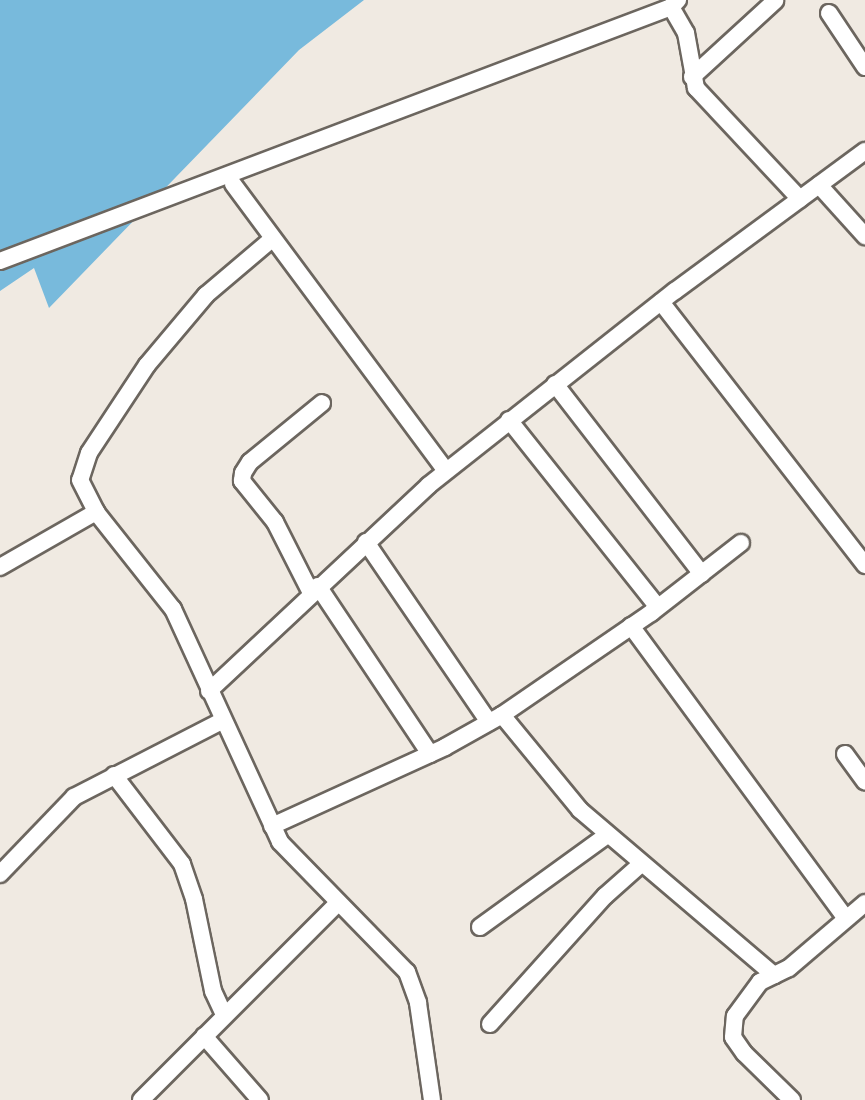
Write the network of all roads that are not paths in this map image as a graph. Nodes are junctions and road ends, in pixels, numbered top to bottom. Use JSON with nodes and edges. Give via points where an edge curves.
{"nodes":[{"id":1,"x":776,"y":1,"type":"edge"},
{"id":2,"x":674,"y":3,"type":"edge"},
{"id":3,"x":828,"y":13,"type":"dead end"},
{"id":4,"x":865,"y":67,"type":"edge"},
{"id":5,"x":692,"y":77,"type":"junction"},
{"id":6,"x":865,"y":151,"type":"edge"},
{"id":7,"x":233,"y":184,"type":"dead end"},
{"id":8,"x":819,"y":184,"type":"junction"},
{"id":9,"x":800,"y":199,"type":"junction"},
{"id":10,"x":865,"y":236,"type":"edge"},
{"id":11,"x":272,"y":239,"type":"junction"},
{"id":12,"x":0,"y":261,"type":"edge"},
{"id":13,"x":661,"y":302,"type":"junction"},
{"id":14,"x":555,"y":384,"type":"junction"},
{"id":15,"x":322,"y":404,"type":"dead end"},
{"id":16,"x":509,"y":420,"type":"junction"},
{"id":17,"x":446,"y":471,"type":"junction"},
{"id":18,"x":96,"y":512,"type":"junction"},
{"id":19,"x":366,"y":542,"type":"junction"},
{"id":20,"x":741,"y":543,"type":"dead end"},
{"id":21,"x":865,"y":565,"type":"edge"},
{"id":22,"x":0,"y":567,"type":"edge"},
{"id":23,"x":702,"y":574,"type":"junction"},
{"id":24,"x":315,"y":590,"type":"junction"},
{"id":25,"x":658,"y":607,"type":"junction"},
{"id":26,"x":631,"y":627,"type":"junction"},
{"id":27,"x":209,"y":691,"type":"junction"},
{"id":28,"x":496,"y":718,"type":"junction"},
{"id":29,"x":222,"y":721,"type":"junction"},
{"id":30,"x":430,"y":754,"type":"junction"},
{"id":31,"x":845,"y":754,"type":"dead end"},
{"id":32,"x":114,"y":775,"type":"junction"},
{"id":33,"x":865,"y":782,"type":"edge"},
{"id":34,"x":272,"y":826,"type":"junction"},
{"id":35,"x":607,"y":835,"type":"junction"},
{"id":36,"x":641,"y":864,"type":"junction"},
{"id":37,"x":0,"y":874,"type":"edge"},
{"id":38,"x":338,"y":903,"type":"junction"},
{"id":39,"x":865,"y":903,"type":"edge"},
{"id":40,"x":846,"y":919,"type":"junction"},
{"id":41,"x":480,"y":927,"type":"dead end"},
{"id":42,"x":774,"y":975,"type":"junction"},
{"id":43,"x":224,"y":1015,"type":"junction"},
{"id":44,"x":490,"y":1024,"type":"dead end"},
{"id":45,"x":204,"y":1036,"type":"junction"},
{"id":46,"x":141,"y":1100,"type":"edge"},
{"id":47,"x":260,"y":1100,"type":"edge"},
{"id":48,"x":432,"y":1100,"type":"edge"},
{"id":49,"x":792,"y":1100,"type":"edge"}],
"edges":[{"from":1,"to":5,"type":"street"},
{"from":2,"to":5,"type":"street","via":[[686,33]]},
{"from":2,"to":12,"type":"street"},
{"from":3,"to":4,"type":"street"},
{"from":5,"to":9,"type":"street","via":[[703,97]]},
{"from":6,"to":8,"type":"street"},
{"from":7,"to":11,"type":"street"},
{"from":8,"to":9,"type":"street"},
{"from":8,"to":10,"type":"street"},
{"from":9,"to":13,"type":"street"},
{"from":11,"to":17,"type":"street"},
{"from":11,"to":18,"type":"street","via":[[206,295],[183,321],[147,365],[89,453],[80,480]]},
{"from":13,"to":14,"type":"street"},
{"from":13,"to":21,"type":"street"},
{"from":14,"to":16,"type":"street"},
{"from":14,"to":23,"type":"street"},
{"from":15,"to":24,"type":"street","via":[[250,462],[242,481],[275,522]]},
{"from":16,"to":17,"type":"street"},
{"from":16,"to":25,"type":"street"},
{"from":17,"to":19,"type":"street"},
{"from":18,"to":22,"type":"street"},
{"from":18,"to":27,"type":"street","via":[[173,609]]},
{"from":19,"to":24,"type":"street"},
{"from":19,"to":28,"type":"street"},
{"from":20,"to":23,"type":"street"},
{"from":23,"to":25,"type":"street"},
{"from":24,"to":27,"type":"street"},
{"from":24,"to":30,"type":"street"},
{"from":25,"to":26,"type":"street"},
{"from":26,"to":28,"type":"street"},
{"from":26,"to":40,"type":"street"},
{"from":27,"to":29,"type":"street"},
{"from":28,"to":30,"type":"street"},
{"from":28,"to":35,"type":"street"},
{"from":29,"to":32,"type":"street"},
{"from":29,"to":34,"type":"street"},
{"from":30,"to":34,"type":"street"},
{"from":31,"to":33,"type":"street"},
{"from":32,"to":37,"type":"street","via":[[74,797]]},
{"from":32,"to":43,"type":"street","via":[[182,864],[194,899],[213,991]]},
{"from":34,"to":38,"type":"street","via":[[293,858]]},
{"from":35,"to":36,"type":"street"},
{"from":35,"to":41,"type":"street"},
{"from":36,"to":42,"type":"street"},
{"from":36,"to":44,"type":"street","via":[[605,896]]},
{"from":38,"to":43,"type":"street"},
{"from":38,"to":48,"type":"street","via":[[387,950],[414,985]]},
{"from":39,"to":40,"type":"street"},
{"from":40,"to":42,"type":"street","via":[[789,968]]},
{"from":42,"to":49,"type":"street","via":[[760,982],[749,995],[732,1028],[744,1053]]},
{"from":43,"to":45,"type":"street"},
{"from":45,"to":46,"type":"street"},
{"from":45,"to":47,"type":"street"}]}
